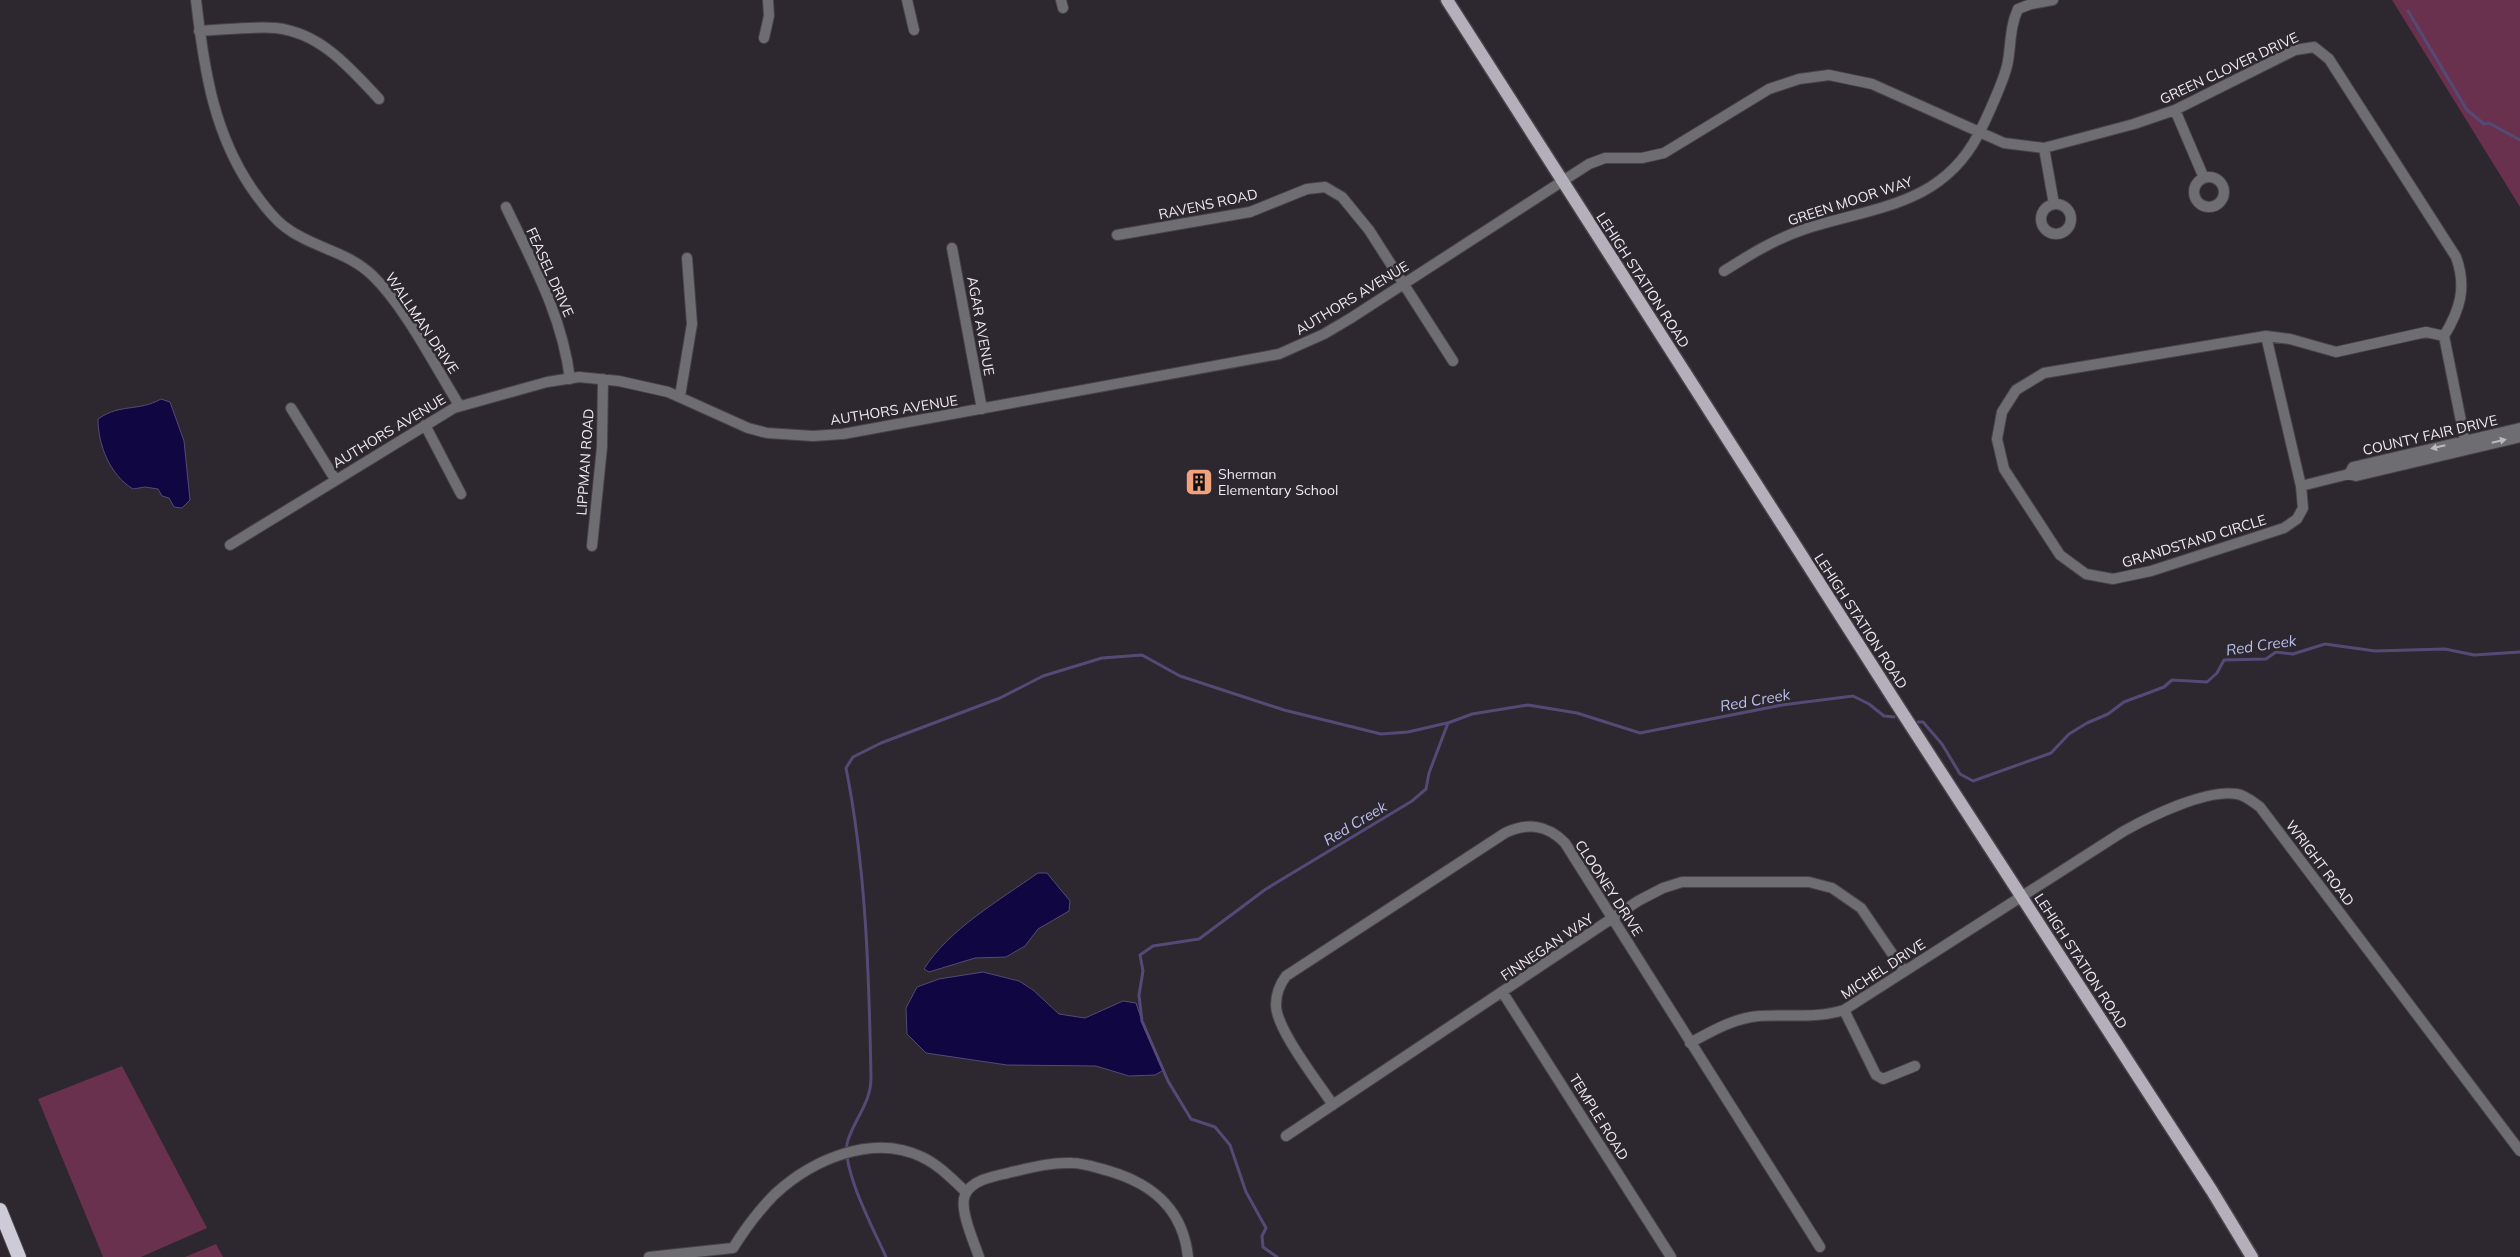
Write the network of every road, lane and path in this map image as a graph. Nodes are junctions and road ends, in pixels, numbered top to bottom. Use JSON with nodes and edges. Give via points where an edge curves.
{"nodes":[{"id":1,"x":196,"y":0,"type":"edge"},
{"id":2,"x":768,"y":0,"type":"edge"},
{"id":3,"x":907,"y":0,"type":"edge"},
{"id":4,"x":1447,"y":0,"type":"edge"},
{"id":5,"x":2053,"y":0,"type":"edge"},
{"id":6,"x":914,"y":30,"type":"dead end"},
{"id":7,"x":199,"y":31,"type":"junction"},
{"id":8,"x":764,"y":38,"type":"dead end"},
{"id":9,"x":379,"y":99,"type":"dead end"},
{"id":10,"x":2175,"y":110,"type":"junction"},
{"id":11,"x":1979,"y":134,"type":"junction"},
{"id":12,"x":2044,"y":148,"type":"junction"},
{"id":13,"x":2204,"y":178,"type":"dead end"},
{"id":14,"x":1563,"y":183,"type":"junction"},
{"id":15,"x":2054,"y":204,"type":"dead end"},
{"id":16,"x":506,"y":207,"type":"dead end"},
{"id":17,"x":1117,"y":236,"type":"dead end"},
{"id":18,"x":952,"y":248,"type":"dead end"},
{"id":19,"x":687,"y":258,"type":"dead end"},
{"id":20,"x":1724,"y":271,"type":"dead end"},
{"id":21,"x":1404,"y":284,"type":"junction"},
{"id":22,"x":2266,"y":336,"type":"junction"},
{"id":23,"x":2444,"y":336,"type":"junction"},
{"id":24,"x":1454,"y":361,"type":"dead end"},
{"id":25,"x":570,"y":378,"type":"junction"},
{"id":26,"x":603,"y":379,"type":"junction"},
{"id":27,"x":680,"y":396,"type":"junction"},
{"id":28,"x":459,"y":405,"type":"junction"},
{"id":29,"x":291,"y":408,"type":"dead end"},
{"id":30,"x":982,"y":409,"type":"junction"},
{"id":31,"x":424,"y":425,"type":"junction"},
{"id":32,"x":2520,"y":428,"type":"edge"},
{"id":33,"x":2520,"y":437,"type":"edge"},
{"id":34,"x":2465,"y":441,"type":"junction"},
{"id":35,"x":2349,"y":474,"type":"junction"},
{"id":36,"x":335,"y":480,"type":"junction"},
{"id":37,"x":2301,"y":486,"type":"junction"},
{"id":38,"x":461,"y":494,"type":"dead end"},
{"id":39,"x":230,"y":545,"type":"dead end"},
{"id":40,"x":592,"y":546,"type":"dead end"},
{"id":41,"x":2021,"y":896,"type":"junction"},
{"id":42,"x":1613,"y":918,"type":"junction"},
{"id":43,"x":1904,"y":971,"type":"junction"},
{"id":44,"x":1503,"y":993,"type":"junction"},
{"id":45,"x":1844,"y":1010,"type":"junction"},
{"id":46,"x":1690,"y":1043,"type":"junction"},
{"id":47,"x":1915,"y":1066,"type":"dead end"},
{"id":48,"x":1333,"y":1104,"type":"junction"},
{"id":49,"x":1286,"y":1136,"type":"dead end"},
{"id":50,"x":2520,"y":1151,"type":"edge"},
{"id":51,"x":966,"y":1192,"type":"junction"},
{"id":52,"x":0,"y":1210,"type":"edge"},
{"id":53,"x":1820,"y":1247,"type":"dead end"},
{"id":54,"x":19,"y":1257,"type":"edge"},
{"id":55,"x":649,"y":1257,"type":"edge"},
{"id":56,"x":979,"y":1257,"type":"edge"},
{"id":57,"x":1188,"y":1257,"type":"edge"},
{"id":58,"x":1671,"y":1257,"type":"edge"},
{"id":59,"x":2252,"y":1257,"type":"edge"}],
"edges":[{"from":1,"to":7,"type":"street","name":"WALLMAN DRIVE"},
{"from":2,"to":8,"type":"street","via":[[769,16]]},
{"from":3,"to":6,"type":"street"},
{"from":4,"to":14,"type":"main road","name":"LEHIGH STATION ROAD"},
{"from":5,"to":11,"type":"street","name":"GREEN MOOR WAY","via":[[2018,9],[2012,24],[2008,63]]},
{"from":7,"to":9,"type":"street","via":[[277,28],[298,33],[334,54]]},
{"from":7,"to":28,"type":"street","name":"WALLMAN DRIVE","via":[[217,120],[225,142],[250,186],[283,226],[300,238],[357,262],[373,275],[402,313]]},
{"from":10,"to":12,"type":"street","name":"GREEN CLOVER DRIVE","via":[[2126,127]]},
{"from":10,"to":13,"type":"street"},
{"from":10,"to":23,"type":"street","name":"GREEN CLOVER DRIVE","via":[[2295,50],[2308,46],[2320,49],[2456,257],[2462,291],[2455,318]]},
{"from":11,"to":12,"type":"street","name":"GREEN CLOVER DRIVE","via":[[2004,143]]},
{"from":11,"to":14,"type":"street","name":"GREEN CLOVER DRIVE","via":[[1872,84],[1842,76],[1814,76],[1769,89],[1664,153],[1642,158],[1597,160]]},
{"from":11,"to":20,"type":"street","name":"GREEN MOOR WAY","via":[[1958,165],[1932,188],[1899,202],[1788,235]]},
{"from":12,"to":15,"type":"street"},
{"from":14,"to":21,"type":"street","name":"AUTHORS AVENUE"},
{"from":14,"to":41,"type":"main road","name":"LEHIGH STATION ROAD"},
{"from":16,"to":25,"type":"street","name":"FEASEL DRIVE","via":[[558,319]]},
{"from":17,"to":21,"type":"street","name":"RAVENS ROAD","via":[[1244,214],[1306,189],[1325,187],[1342,197],[1354,211],[1380,244]]},
{"from":18,"to":30,"type":"street","name":"AGAR AVENUE"},
{"from":19,"to":27,"type":"street","via":[[692,324]]},
{"from":21,"to":24,"type":"street","name":"RAVENS ROAD"},
{"from":21,"to":30,"type":"street","name":"AUTHORS AVENUE","via":[[1324,334],[1279,354]]},
{"from":22,"to":23,"type":"street","name":"GRANDSTAND CIRCLE","via":[[2290,338],[2336,352],[2426,332]]},
{"from":22,"to":37,"type":"street","name":"GRANDSTAND CIRCLE"},
{"from":22,"to":37,"type":"street","name":"GRANDSTAND CIRCLE","via":[[2044,372],[2016,390],[2002,412],[1997,439],[2004,469],[2060,555],[2086,574],[2113,579],[2151,571],[2284,528],[2297,519],[2303,508]]},
{"from":23,"to":34,"type":"street"},
{"from":25,"to":26,"type":"street","name":"AUTHORS AVENUE"},
{"from":25,"to":28,"type":"street","name":"AUTHORS AVENUE"},
{"from":26,"to":27,"type":"street","name":"AUTHORS AVENUE"},
{"from":26,"to":40,"type":"street","name":"LIPPMAN ROAD","via":[[602,457]]},
{"from":27,"to":30,"type":"street","name":"AUTHORS AVENUE","via":[[748,428],[784,435],[843,434]]},
{"from":28,"to":31,"type":"street","name":"AUTHORS AVENUE"},
{"from":29,"to":36,"type":"street"},
{"from":31,"to":36,"type":"street","name":"AUTHORS AVENUE"},
{"from":31,"to":38,"type":"street"},
{"from":32,"to":34,"type":"street","name":"COUNTY FAIR DRIVE"},
{"from":35,"to":33,"type":"street","name":"COUNTY FAIR DRIVE","one_way":true,"via":[[2356,476]]},
{"from":34,"to":35,"type":"street","name":"COUNTY FAIR DRIVE","one_way":true,"via":[[2353,467]]},
{"from":35,"to":37,"type":"street","name":"COUNTY FAIR DRIVE"},
{"from":36,"to":39,"type":"street","name":"AUTHORS AVENUE"},
{"from":41,"to":43,"type":"street","name":"MICHEL DRIVE"},
{"from":41,"to":50,"type":"street","name":"WRIGHT ROAD","via":[[2150,817],[2174,807],[2226,794],[2250,799],[2290,846]]},
{"from":41,"to":59,"type":"main road","name":"LEHIGH STATION ROAD"},
{"from":42,"to":43,"type":"street","name":"FINNEGAN WAY","via":[[1638,901],[1682,882],[1822,884],[1844,894],[1861,908]]},
{"from":42,"to":44,"type":"street","name":"FINNEGAN WAY"},
{"from":42,"to":46,"type":"street","name":"CLOONEY DRIVE"},
{"from":42,"to":48,"type":"street","name":"CLOONEY DRIVE","via":[[1560,838],[1547,829],[1523,826],[1505,833],[1292,972],[1279,990],[1277,1014],[1286,1034]]},
{"from":43,"to":45,"type":"street","name":"MICHEL DRIVE"},
{"from":44,"to":48,"type":"street","name":"FINNEGAN WAY"},
{"from":44,"to":58,"type":"street","name":"TEMPLE ROAD"},
{"from":45,"to":46,"type":"street","name":"MICHEL DRIVE","via":[[1825,1016],[1746,1018]]},
{"from":45,"to":47,"type":"street","via":[[1876,1075],[1883,1079]]},
{"from":46,"to":53,"type":"street","name":"CLOONEY DRIVE"},
{"from":48,"to":49,"type":"street","name":"FINNEGAN WAY"},
{"from":51,"to":55,"type":"street","via":[[921,1156],[883,1148],[846,1153],[796,1177],[774,1195],[734,1248]]},
{"from":51,"to":56,"type":"street","via":[[964,1208]]},
{"from":51,"to":57,"type":"street","via":[[994,1176],[1050,1164],[1073,1163],[1106,1170],[1144,1186],[1160,1197],[1184,1233]]},
{"from":52,"to":54,"type":"highway"}]}
